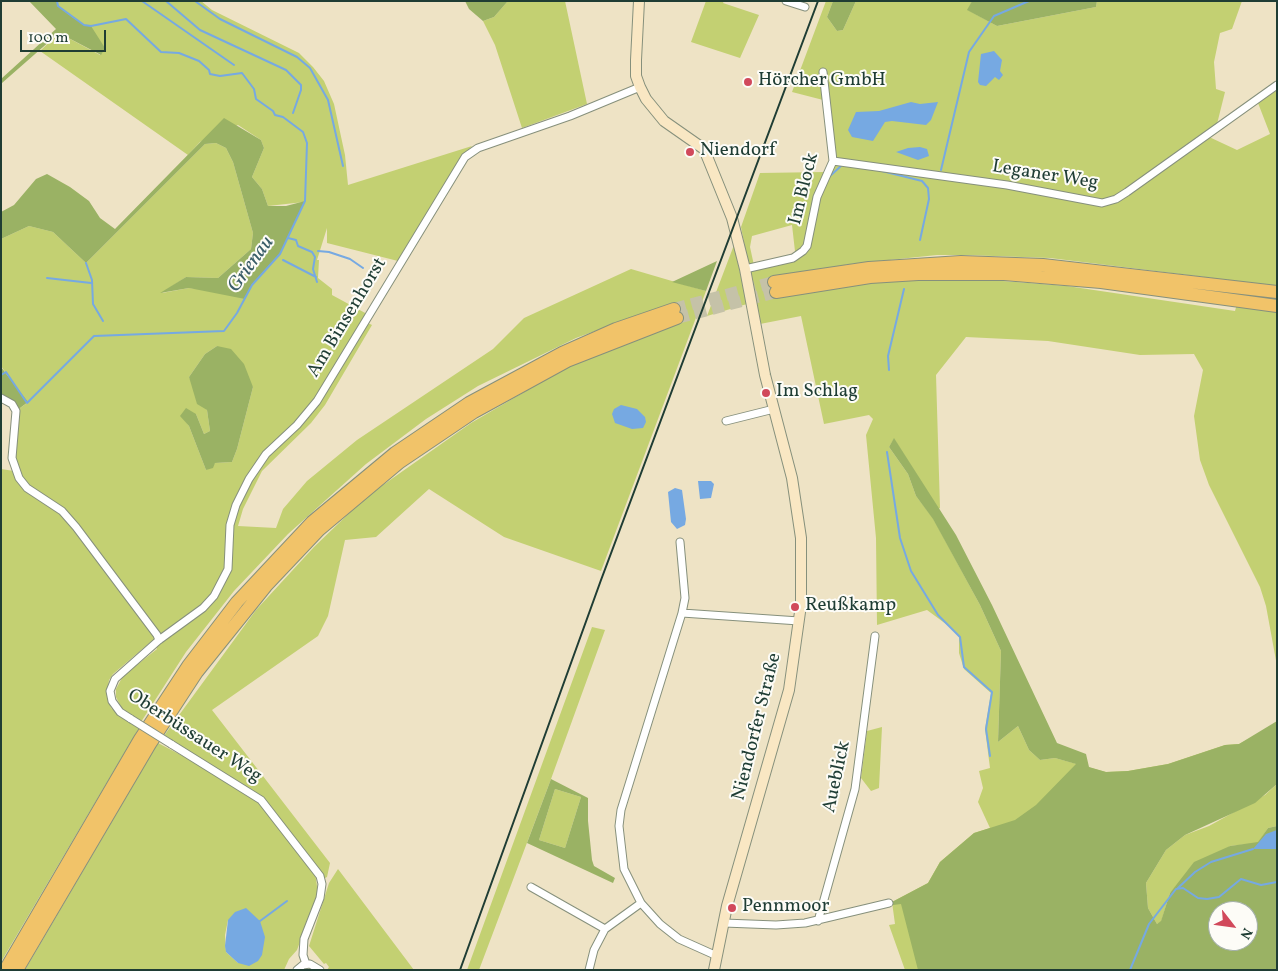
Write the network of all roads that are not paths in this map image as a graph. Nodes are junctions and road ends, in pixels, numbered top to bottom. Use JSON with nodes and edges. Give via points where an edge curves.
{"nodes":[{"id":1,"x":639,"y":1,"type":"edge"},
{"id":2,"x":786,"y":1,"type":"edge"},
{"id":3,"x":804,"y":7,"type":"dead end"},
{"id":4,"x":823,"y":72,"type":"dead end"},
{"id":5,"x":1277,"y":85,"type":"edge"},
{"id":6,"x":640,"y":87,"type":"junction"},
{"id":7,"x":833,"y":161,"type":"junction"},
{"id":8,"x":745,"y":269,"type":"junction"},
{"id":9,"x":1277,"y":292,"type":"edge"},
{"id":10,"x":1277,"y":306,"type":"edge"},
{"id":11,"x":1,"y":398,"type":"edge"},
{"id":12,"x":774,"y":409,"type":"junction"},
{"id":13,"x":726,"y":421,"type":"dead end"},
{"id":14,"x":680,"y":542,"type":"dead end"},
{"id":15,"x":682,"y":614,"type":"junction"},
{"id":16,"x":799,"y":621,"type":"junction"},
{"id":17,"x":875,"y":636,"type":"dead end"},
{"id":18,"x":159,"y":640,"type":"junction"},
{"id":19,"x":531,"y":887,"type":"dead end"},
{"id":20,"x":641,"y":903,"type":"junction"},
{"id":21,"x":889,"y":903,"type":"dead end"},
{"id":22,"x":818,"y":921,"type":"junction"},
{"id":23,"x":724,"y":923,"type":"junction"},
{"id":24,"x":605,"y":930,"type":"junction"},
{"id":25,"x":717,"y":956,"type":"junction"},
{"id":26,"x":306,"y":964,"type":"junction"},
{"id":27,"x":5,"y":970,"type":"edge"},
{"id":28,"x":17,"y":970,"type":"edge"},
{"id":29,"x":297,"y":970,"type":"edge"},
{"id":30,"x":320,"y":970,"type":"edge"},
{"id":31,"x":589,"y":970,"type":"edge"},
{"id":32,"x":714,"y":970,"type":"edge"}],
"edges":[{"from":1,"to":6,"type":"main road","via":[[636,76]]},
{"from":2,"to":3,"type":"street"},
{"from":4,"to":7,"type":"street","name":"Im Block"},
{"from":5,"to":7,"type":"street","name":"Leganer Weg","via":[[1127,192],[1102,203]]},
{"from":6,"to":8,"type":"main road","name":"Niendorfer Straße","via":[[664,121],[704,150],[728,207]]},
{"from":6,"to":18,"type":"street","name":"Am Binsenhorst","via":[[478,148],[465,157],[317,401],[266,454],[248,479],[230,525],[228,569],[214,596]]},
{"from":7,"to":8,"type":"street","name":"Im Block","via":[[818,197],[803,252],[793,258]]},
{"from":8,"to":12,"type":"main road","name":"Niendorfer Straße"},
{"from":9,"to":10,"type":"highway","via":[[1053,266],[961,262],[869,268],[775,287],[918,274],[996,274],[1101,282]]},
{"from":11,"to":18,"type":"street","via":[[15,408],[12,458],[19,478],[27,488],[62,511],[76,527]]},
{"from":12,"to":13,"type":"street"},
{"from":12,"to":16,"type":"main road","name":"Niendorfer Straße","via":[[792,478],[801,538],[803,574]]},
{"from":14,"to":15,"type":"street","via":[[685,598]]},
{"from":15,"to":16,"type":"street"},
{"from":15,"to":20,"type":"street","via":[[621,810],[619,832],[624,870]]},
{"from":16,"to":23,"type":"main road","name":"Niendorfer Straße","via":[[782,716]]},
{"from":17,"to":22,"type":"street","name":"Aueblick","via":[[855,789]]},
{"from":18,"to":26,"type":"street","name":"Oberbüssauer Weg","bridge":true,"via":[[119,674],[112,684],[110,696],[114,706],[261,800],[320,876],[320,898],[304,939]]},
{"from":19,"to":24,"type":"street"},
{"from":20,"to":24,"type":"street"},
{"from":20,"to":25,"type":"street","via":[[679,939]]},
{"from":21,"to":22,"type":"street"},
{"from":22,"to":23,"type":"street","via":[[776,925]]},
{"from":23,"to":25,"type":"main road","name":"Niendorfer Straße"},
{"from":24,"to":31,"type":"street","via":[[594,950]]},
{"from":25,"to":32,"type":"main road","name":"Niendorfer Straße"},
{"from":26,"to":29,"type":"street"},
{"from":26,"to":30,"type":"street"},
{"from":27,"to":28,"type":"highway","via":[[140,739],[183,673],[237,602],[312,522],[395,453],[469,402],[562,353],[616,329],[675,313],[568,361],[474,412],[372,484],[302,547],[245,609],[177,701]]}]}
